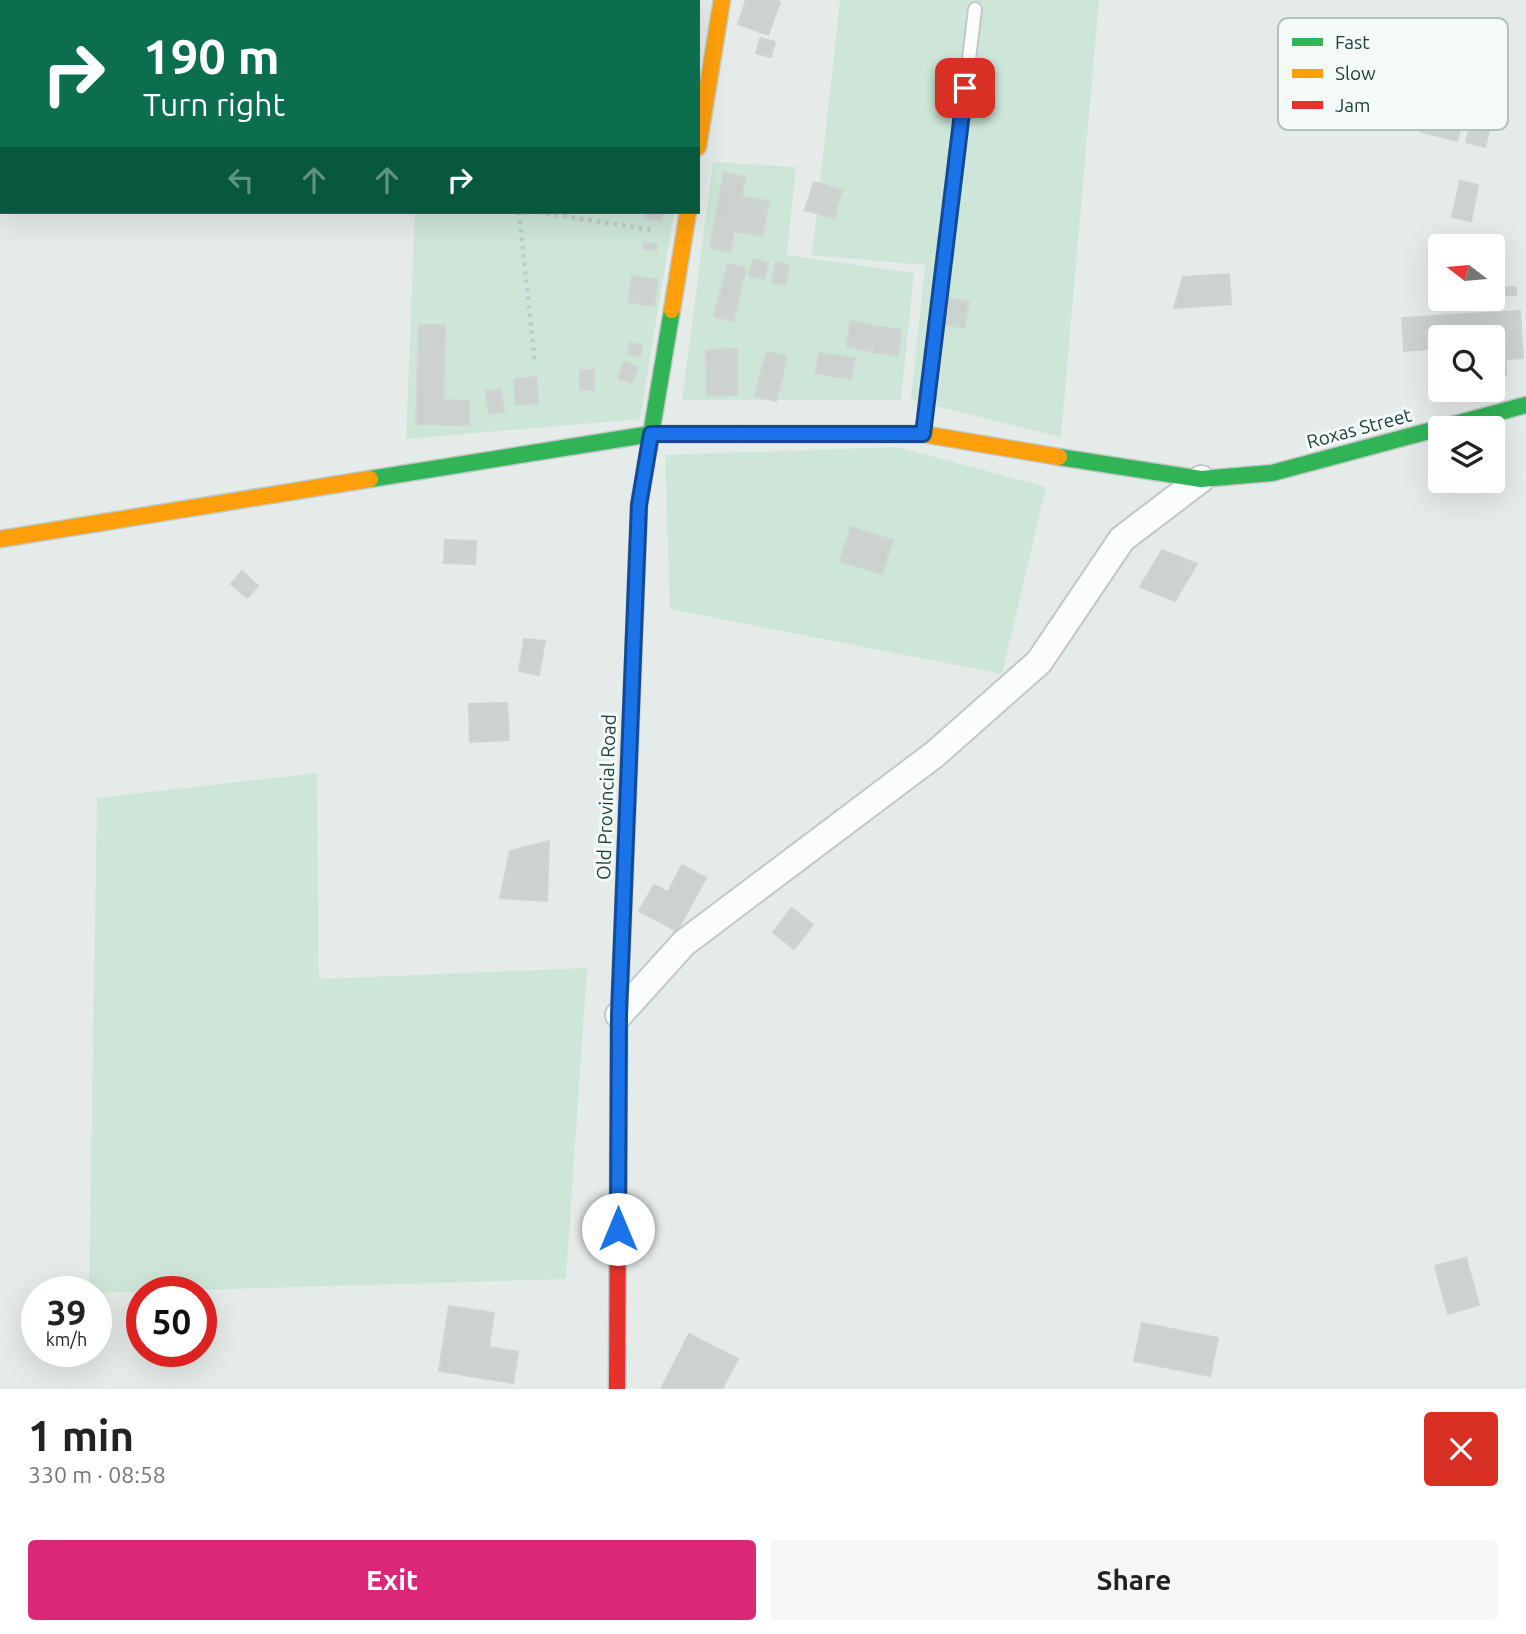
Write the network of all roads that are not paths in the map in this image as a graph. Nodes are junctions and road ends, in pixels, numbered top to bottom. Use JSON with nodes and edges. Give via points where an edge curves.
{"nodes":[{"id":1,"x":722,"y":0,"type":"edge"},
{"id":2,"x":975,"y":9,"type":"dead end"},
{"id":3,"x":700,"y":135,"type":"edge"},
{"id":4,"x":688,"y":214,"type":"edge"},
{"id":5,"x":1526,"y":405,"type":"edge"},
{"id":6,"x":651,"y":434,"type":"junction"},
{"id":7,"x":923,"y":434,"type":"junction"},
{"id":8,"x":1213,"y":478,"type":"junction"},
{"id":9,"x":0,"y":538,"type":"edge"},
{"id":10,"x":619,"y":1015,"type":"junction"},
{"id":11,"x":617,"y":1389,"type":"edge"}],
"edges":[{"from":1,"to":3,"type":"street"},
{"from":2,"to":7,"type":"lane"},
{"from":4,"to":6,"type":"street","name":"Old Provincial Road"},
{"from":5,"to":8,"type":"street","name":"Roxas Street","via":[[1272,473]]},
{"from":6,"to":7,"type":"street","name":"Roxas Street"},
{"from":6,"to":9,"type":"street","name":"Roxas Street"},
{"from":6,"to":10,"type":"street","name":"Old Provincial Road","via":[[639,505]]},
{"from":7,"to":8,"type":"street","name":"Roxas Street"},
{"from":8,"to":10,"type":"street","via":[[1122,539],[1039,662],[935,754],[684,943]]},
{"from":10,"to":11,"type":"street","name":"Old Provincial Road"}]}
